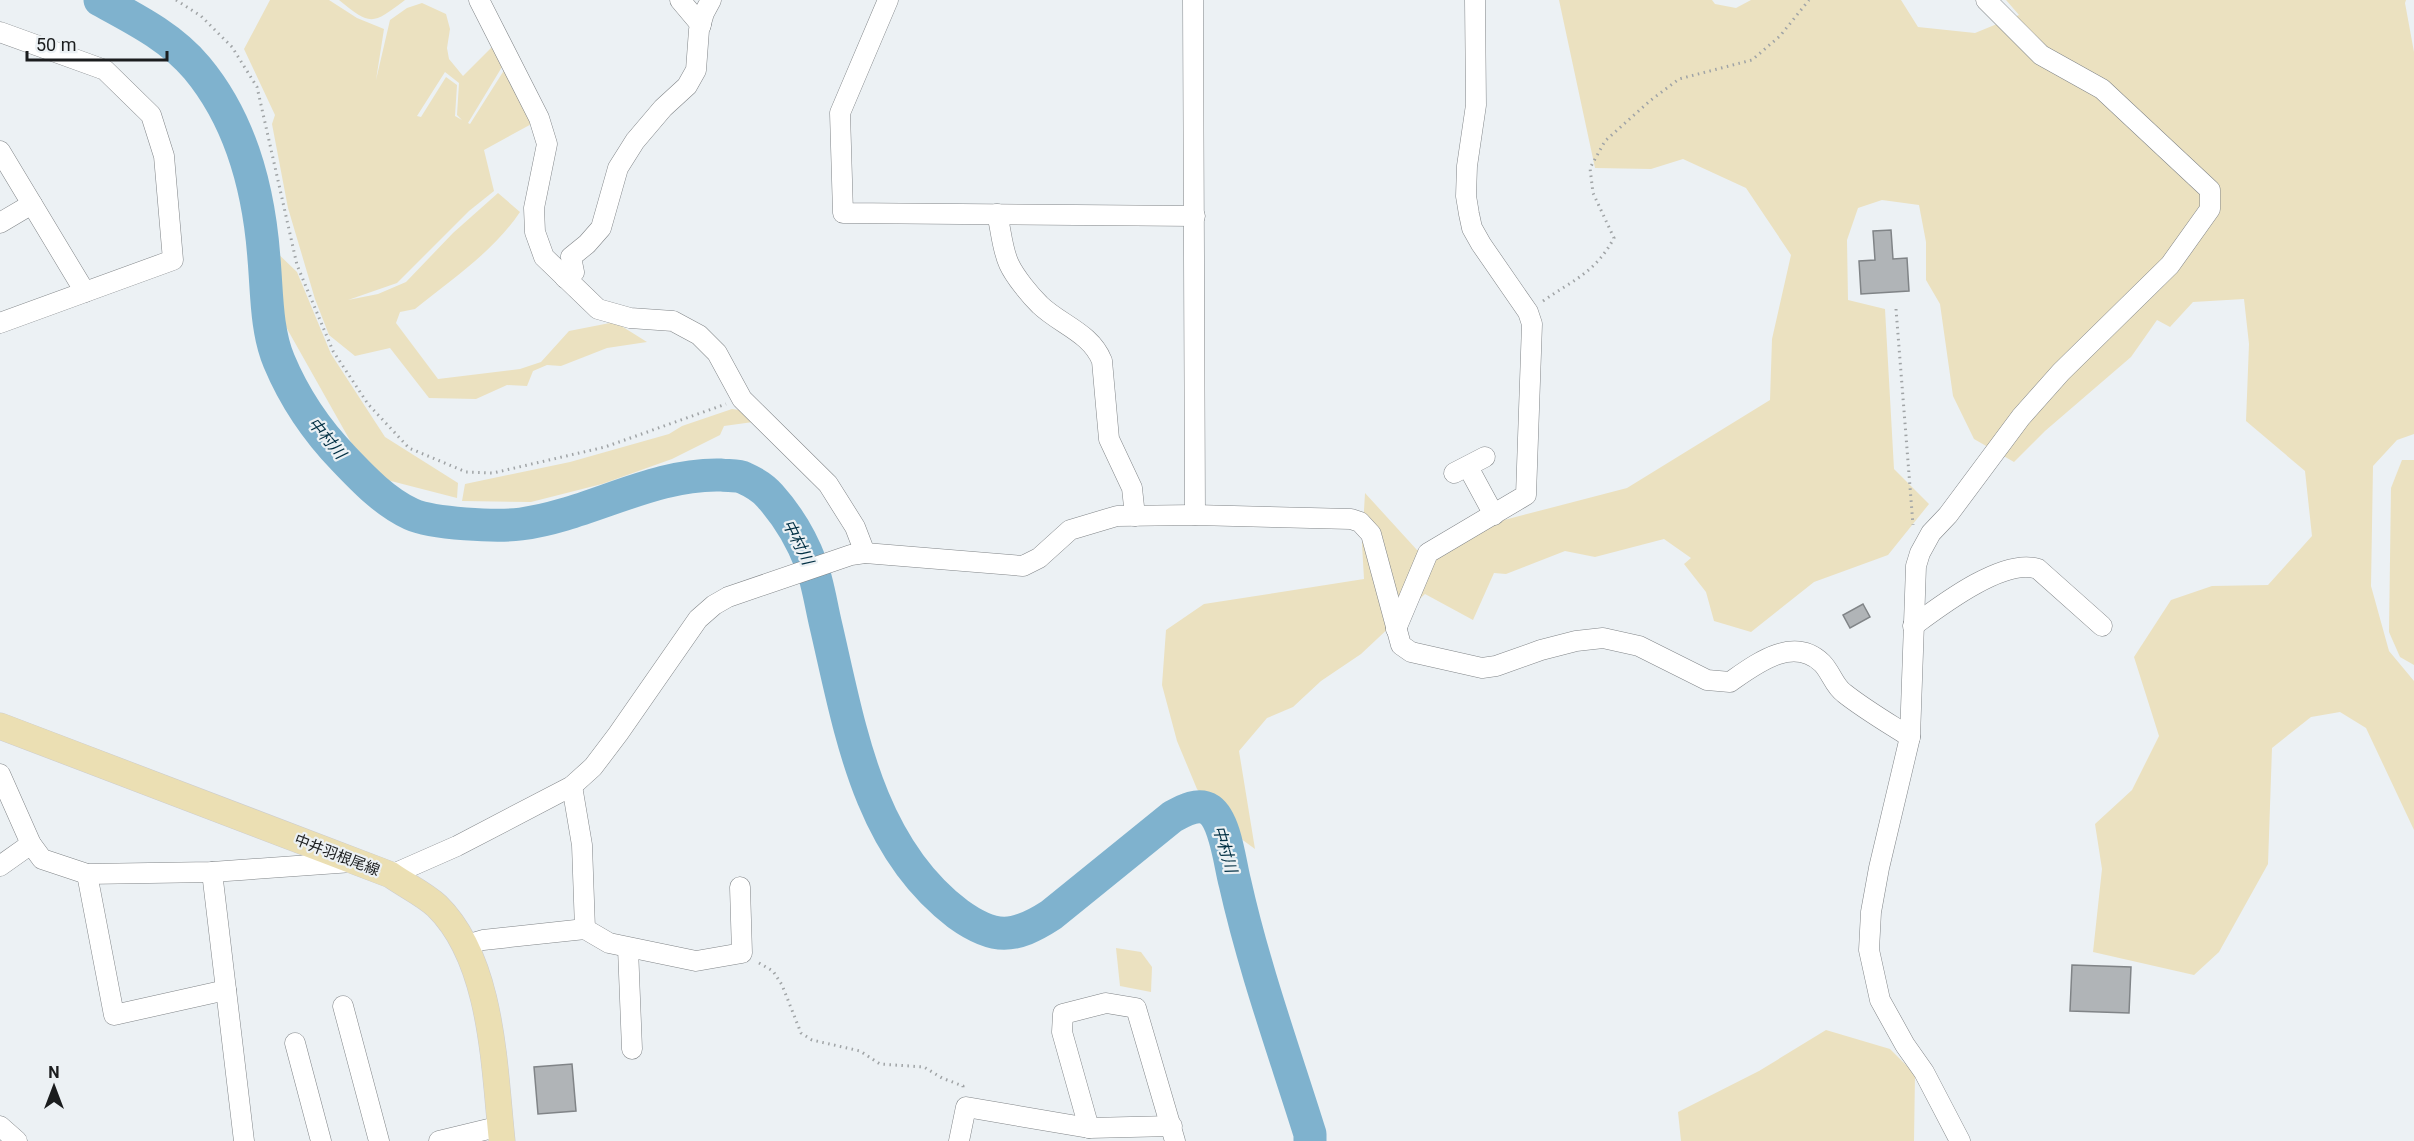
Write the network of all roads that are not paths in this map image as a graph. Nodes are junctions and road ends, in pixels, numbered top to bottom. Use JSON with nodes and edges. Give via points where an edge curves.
{"nodes":[{"id":1,"x":479,"y":0,"type":"edge"},
{"id":2,"x":680,"y":0,"type":"edge"},
{"id":3,"x":711,"y":0,"type":"edge"},
{"id":4,"x":888,"y":0,"type":"edge"},
{"id":5,"x":1193,"y":0,"type":"edge"},
{"id":6,"x":1475,"y":0,"type":"edge"},
{"id":7,"x":1986,"y":0,"type":"edge"},
{"id":8,"x":701,"y":25,"type":"junction"},
{"id":9,"x":0,"y":32,"type":"edge"},
{"id":10,"x":0,"y":151,"type":"edge"},
{"id":11,"x":32,"y":204,"type":"junction"},
{"id":12,"x":997,"y":214,"type":"junction"},
{"id":13,"x":1195,"y":216,"type":"junction"},
{"id":14,"x":0,"y":223,"type":"edge"},
{"id":15,"x":565,"y":278,"type":"junction"},
{"id":16,"x":85,"y":292,"type":"junction"},
{"id":17,"x":0,"y":323,"type":"edge"},
{"id":18,"x":1469,"y":465,"type":"dead end"},
{"id":19,"x":1195,"y":514,"type":"junction"},
{"id":20,"x":1494,"y":514,"type":"junction"},
{"id":21,"x":1135,"y":516,"type":"junction"},
{"id":22,"x":858,"y":554,"type":"junction"},
{"id":23,"x":1913,"y":626,"type":"junction"},
{"id":24,"x":2102,"y":626,"type":"dead end"},
{"id":25,"x":1396,"y":629,"type":"junction"},
{"id":26,"x":0,"y":726,"type":"edge"},
{"id":27,"x":1910,"y":737,"type":"junction"},
{"id":28,"x":0,"y":774,"type":"edge"},
{"id":29,"x":572,"y":786,"type":"junction"},
{"id":30,"x":31,"y":844,"type":"junction"},
{"id":31,"x":356,"y":862,"type":"junction"},
{"id":32,"x":0,"y":866,"type":"edge"},
{"id":33,"x":212,"y":872,"type":"junction"},
{"id":34,"x":87,"y":873,"type":"junction"},
{"id":35,"x":391,"y":875,"type":"junction"},
{"id":36,"x":740,"y":887,"type":"dead end"},
{"id":37,"x":585,"y":929,"type":"junction"},
{"id":38,"x":466,"y":945,"type":"junction"},
{"id":39,"x":628,"y":948,"type":"junction"},
{"id":40,"x":226,"y":990,"type":"junction"},
{"id":41,"x":343,"y":1006,"type":"dead end"},
{"id":42,"x":295,"y":1043,"type":"dead end"},
{"id":43,"x":632,"y":1049,"type":"dead end"},
{"id":44,"x":0,"y":1126,"type":"edge"},
{"id":45,"x":1089,"y":1128,"type":"junction"},
{"id":46,"x":1173,"y":1133,"type":"edge"},
{"id":47,"x":501,"y":1134,"type":"edge"},
{"id":48,"x":17,"y":1141,"type":"edge"},
{"id":49,"x":244,"y":1141,"type":"edge"},
{"id":50,"x":321,"y":1141,"type":"edge"},
{"id":51,"x":379,"y":1141,"type":"edge"},
{"id":52,"x":439,"y":1141,"type":"edge"},
{"id":53,"x":959,"y":1141,"type":"edge"},
{"id":54,"x":1960,"y":1141,"type":"edge"}],
"edges":[{"from":1,"to":15,"type":"street","via":[[539,118],[547,144],[534,208],[535,232],[544,257]]},
{"from":2,"to":8,"type":"street"},
{"from":3,"to":8,"type":"street"},
{"from":4,"to":12,"type":"street","via":[[840,112],[843,213]]},
{"from":5,"to":13,"type":"street"},
{"from":6,"to":20,"type":"street","via":[[1476,105],[1467,166],[1469,214],[1481,244],[1528,312],[1532,329],[1526,495]]},
{"from":7,"to":23,"type":"street","via":[[2041,56],[2102,89],[2210,190],[2210,209],[2170,265],[2021,417],[1931,533],[1916,566]]},
{"from":8,"to":15,"type":"street","via":[[696,70],[687,86],[635,141],[618,168],[601,228],[572,257],[574,272]]},
{"from":9,"to":16,"type":"street","via":[[105,70],[151,115],[164,156],[173,260]]},
{"from":10,"to":11,"type":"street"},
{"from":11,"to":14,"type":"street"},
{"from":11,"to":16,"type":"street"},
{"from":12,"to":13,"type":"street"},
{"from":12,"to":21,"type":"street","via":[[1009,264],[1023,283],[1040,305],[1097,349],[1102,361],[1109,439],[1132,488]]},
{"from":13,"to":19,"type":"street"},
{"from":15,"to":22,"type":"street","via":[[598,309],[630,318],[673,321],[699,335],[717,353],[742,399],[828,484],[855,527]]},
{"from":16,"to":17,"type":"street"},
{"from":18,"to":20,"type":"street"},
{"from":19,"to":21,"type":"street"},
{"from":19,"to":25,"type":"street","via":[[1340,517],[1360,522],[1371,534]]},
{"from":20,"to":25,"type":"street","via":[[1428,553]]},
{"from":21,"to":22,"type":"street","via":[[1117,516],[1070,530],[1039,558],[1023,566]]},
{"from":22,"to":29,"type":"street","via":[[714,605],[698,619],[593,766]]},
{"from":23,"to":24,"type":"street","via":[[1963,589],[2017,567],[2029,566],[2038,569]]},
{"from":23,"to":27,"type":"street"},
{"from":25,"to":27,"type":"street","via":[[1401,645],[1411,652],[1482,668],[1576,641],[1619,640],[1707,680],[1723,683],[1778,653],[1802,653],[1820,662],[1842,692]]},
{"from":26,"to":31,"type":"main road","name":"中井羽根尾線"},
{"from":27,"to":54,"type":"street","via":[[1870,912],[1869,950],[1880,1000]]},
{"from":28,"to":30,"type":"street"},
{"from":29,"to":35,"type":"street","via":[[457,846]]},
{"from":29,"to":37,"type":"street","via":[[582,845]]},
{"from":30,"to":32,"type":"street"},
{"from":30,"to":34,"type":"street","via":[[42,859]]},
{"from":31,"to":33,"type":"street"},
{"from":31,"to":35,"type":"main road","name":"中井羽根尾線"},
{"from":33,"to":34,"type":"street"},
{"from":33,"to":40,"type":"street"},
{"from":34,"to":40,"type":"street","via":[[114,1015]]},
{"from":35,"to":38,"type":"main road","name":"中井羽根尾線","via":[[436,906]]},
{"from":36,"to":39,"type":"street","via":[[742,953],[696,961]]},
{"from":37,"to":38,"type":"street"},
{"from":37,"to":39,"type":"street","via":[[609,943]]},
{"from":38,"to":47,"type":"main road","name":"中井羽根尾線","via":[[487,1007]]},
{"from":39,"to":43,"type":"street"},
{"from":40,"to":49,"type":"street"},
{"from":41,"to":51,"type":"street"},
{"from":42,"to":50,"type":"street"},
{"from":44,"to":48,"type":"street"},
{"from":45,"to":46,"type":"street"},
{"from":45,"to":46,"type":"street","via":[[1062,1032],[1063,1014],[1106,1003],[1136,1008]]},
{"from":45,"to":53,"type":"street","via":[[966,1107]]},
{"from":47,"to":52,"type":"street"}]}
